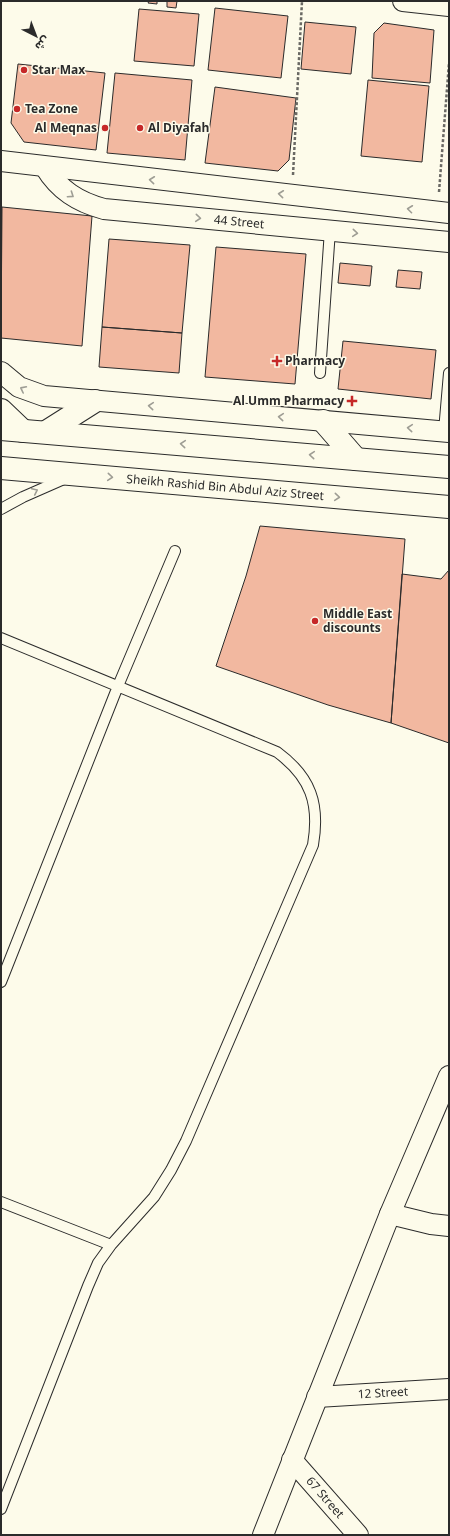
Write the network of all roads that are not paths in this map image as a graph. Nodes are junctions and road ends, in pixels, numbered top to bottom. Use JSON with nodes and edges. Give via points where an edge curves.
{"nodes":[{"id":1,"x":403,"y":1,"type":"edge"},
{"id":2,"x":449,"y":4,"type":"edge"},
{"id":3,"x":1,"y":161,"type":"edge"},
{"id":4,"x":45,"y":167,"type":"junction"},
{"id":5,"x":443,"y":213,"type":"edge"},
{"id":6,"x":330,"y":230,"type":"junction"},
{"id":7,"x":449,"y":242,"type":"edge"},
{"id":8,"x":1,"y":372,"type":"edge"},
{"id":9,"x":320,"y":373,"type":"dead end"},
{"id":10,"x":449,"y":374,"type":"edge"},
{"id":11,"x":95,"y":401,"type":"junction"},
{"id":12,"x":1,"y":410,"type":"edge"},
{"id":13,"x":323,"y":421,"type":"junction"},
{"id":14,"x":1,"y":428,"type":"edge"},
{"id":15,"x":23,"y":431,"type":"junction"},
{"id":16,"x":46,"y":432,"type":"junction"},
{"id":17,"x":446,"y":432,"type":"edge"},
{"id":18,"x":356,"y":459,"type":"junction"},
{"id":19,"x":449,"y":466,"type":"edge"},
{"id":20,"x":1,"y":468,"type":"edge"},
{"id":21,"x":80,"y":474,"type":"junction"},
{"id":22,"x":449,"y":507,"type":"edge"},
{"id":23,"x":1,"y":509,"type":"edge"},
{"id":24,"x":175,"y":551,"type":"dead end"},
{"id":25,"x":1,"y":638,"type":"edge"},
{"id":26,"x":118,"y":686,"type":"junction"},
{"id":27,"x":1,"y":982,"type":"edge"},
{"id":28,"x":449,"y":1076,"type":"edge"},
{"id":29,"x":1,"y":1202,"type":"edge"},
{"id":30,"x":390,"y":1214,"type":"junction"},
{"id":31,"x":449,"y":1226,"type":"edge"},
{"id":32,"x":111,"y":1245,"type":"junction"},
{"id":33,"x":449,"y":1389,"type":"edge"},
{"id":34,"x":317,"y":1397,"type":"junction"},
{"id":35,"x":292,"y":1460,"type":"junction"},
{"id":36,"x":1,"y":1509,"type":"edge"},
{"id":37,"x":263,"y":1535,"type":"edge"},
{"id":38,"x":358,"y":1535,"type":"edge"}],
"edges":[{"from":1,"to":2,"type":"street"},
{"from":3,"to":4,"type":"street"},
{"from":5,"to":4,"type":"street","one_way":true},
{"from":4,"to":6,"type":"street","name":"44 Street","one_way":true,"via":[[51,178],[70,195],[104,209]]},
{"from":6,"to":7,"type":"street","name":"44 Street","one_way":true},
{"from":6,"to":9,"type":"lane"},
{"from":11,"to":8,"type":"street","one_way":true,"via":[[32,393],[19,387]]},
{"from":10,"to":17,"type":"lane"},
{"from":13,"to":11,"type":"street","one_way":true},
{"from":11,"to":16,"type":"main road"},
{"from":12,"to":15,"type":"main road"},
{"from":17,"to":13,"type":"street","one_way":true},
{"from":13,"to":18,"type":"main road"},
{"from":14,"to":15,"type":"main road"},
{"from":15,"to":16,"type":"main road"},
{"from":18,"to":16,"type":"main road","one_way":true},
{"from":18,"to":19,"type":"main road"},
{"from":20,"to":21,"type":"main road","name":"Sheikh Rashid Bin Abdul Aziz Street"},
{"from":21,"to":22,"type":"main road","name":"Sheikh Rashid Bin Abdul Aziz Street","one_way":true},
{"from":23,"to":21,"type":"lane","one_way":true,"via":[[52,483]]},
{"from":24,"to":26,"type":"lane"},
{"from":25,"to":26,"type":"lane"},
{"from":26,"to":27,"type":"lane"},
{"from":26,"to":32,"type":"lane","via":[[277,752],[291,762],[303,776],[316,809],[316,827],[313,845],[186,1141],[154,1197]]},
{"from":28,"to":30,"type":"street"},
{"from":29,"to":32,"type":"lane"},
{"from":30,"to":31,"type":"street"},
{"from":30,"to":34,"type":"street"},
{"from":32,"to":36,"type":"lane","via":[[98,1263],[88,1286]]},
{"from":33,"to":34,"type":"street","name":"12 Street"},
{"from":34,"to":35,"type":"street"},
{"from":35,"to":37,"type":"street"},
{"from":35,"to":38,"type":"street","name":"67 Street"}]}
